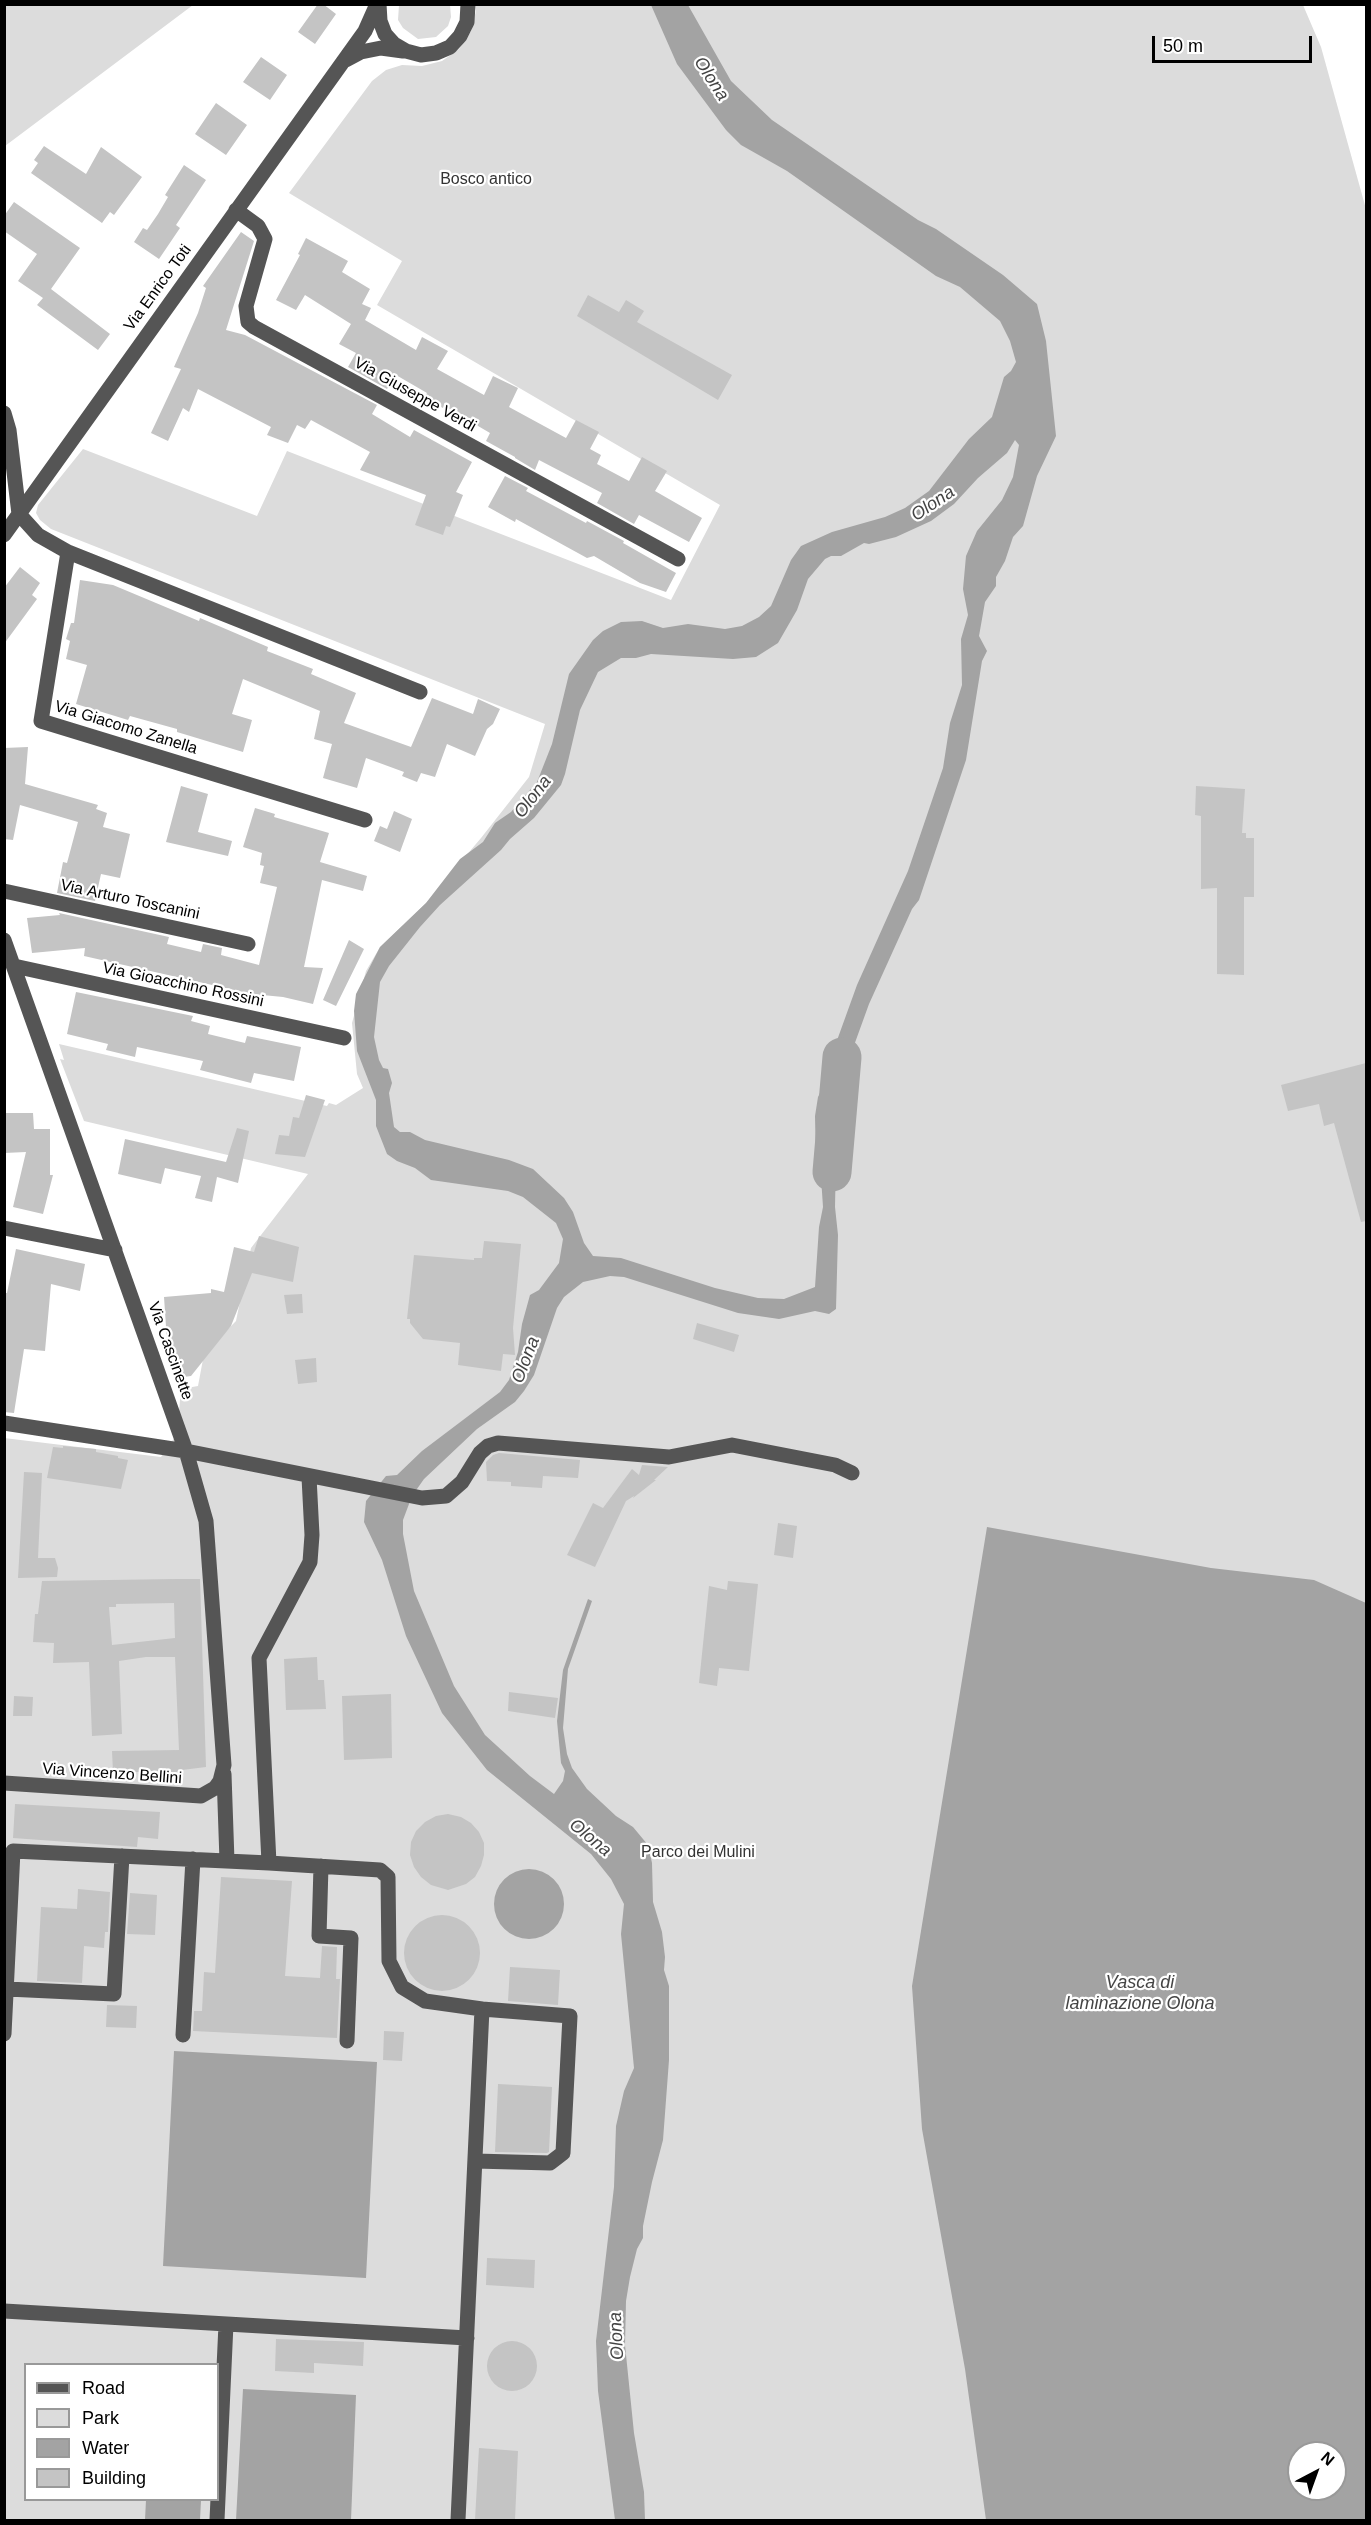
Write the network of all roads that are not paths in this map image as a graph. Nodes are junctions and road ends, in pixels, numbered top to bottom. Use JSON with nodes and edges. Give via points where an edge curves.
{"nodes":[{"id":1,"x":378,"y":4,"type":"edge"},
{"id":2,"x":468,"y":4,"type":"edge"},
{"id":3,"x":406,"y":51,"type":"junction"},
{"id":4,"x":341,"y":64,"type":"junction"},
{"id":5,"x":236,"y":210,"type":"junction"},
{"id":6,"x":4,"y":413,"type":"edge"},
{"id":7,"x":19,"y":514,"type":"junction"},
{"id":8,"x":4,"y":535,"type":"edge"},
{"id":9,"x":68,"y":552,"type":"junction"},
{"id":10,"x":678,"y":559,"type":"dead end"},
{"id":11,"x":420,"y":692,"type":"dead end"},
{"id":12,"x":365,"y":820,"type":"dead end"},
{"id":13,"x":4,"y":891,"type":"edge"},
{"id":14,"x":4,"y":940,"type":"edge"},
{"id":15,"x":248,"y":944,"type":"dead end"},
{"id":16,"x":14,"y":966,"type":"junction"},
{"id":17,"x":344,"y":1038,"type":"dead end"},
{"id":18,"x":4,"y":1228,"type":"edge"},
{"id":19,"x":115,"y":1250,"type":"junction"},
{"id":20,"x":4,"y":1423,"type":"edge"},
{"id":21,"x":186,"y":1451,"type":"junction"},
{"id":22,"x":852,"y":1473,"type":"dead end"},
{"id":23,"x":309,"y":1476,"type":"junction"},
{"id":24,"x":224,"y":1765,"type":"junction"},
{"id":25,"x":4,"y":1784,"type":"edge"},
{"id":26,"x":215,"y":1788,"type":"joint"},
{"id":27,"x":122,"y":1856,"type":"junction"},
{"id":28,"x":193,"y":1859,"type":"junction"},
{"id":29,"x":227,"y":1861,"type":"junction"},
{"id":30,"x":269,"y":1863,"type":"junction"},
{"id":31,"x":321,"y":1866,"type":"junction"},
{"id":32,"x":6,"y":1989,"type":"junction"},
{"id":33,"x":482,"y":2009,"type":"junction"},
{"id":34,"x":4,"y":2034,"type":"edge"},
{"id":35,"x":183,"y":2035,"type":"dead end"},
{"id":36,"x":347,"y":2041,"type":"dead end"},
{"id":37,"x":475,"y":2161,"type":"junction"},
{"id":38,"x":4,"y":2311,"type":"edge"},
{"id":39,"x":226,"y":2324,"type":"junction"},
{"id":40,"x":467,"y":2338,"type":"junction"},
{"id":41,"x":219,"y":2476,"type":"edge"},
{"id":42,"x":218,"y":2501,"type":"edge"},
{"id":43,"x":217,"y":2520,"type":"edge"},
{"id":44,"x":459,"y":2520,"type":"edge"}],
"edges":[{"from":1,"to":3,"type":"street","name":"Via Enrico Toti","via":[[385,34]]},
{"from":1,"to":4,"type":"street","name":"Via Enrico Toti","via":[[365,31]]},
{"from":2,"to":3,"type":"street","name":"Via Enrico Toti","via":[[467,22],[450,47],[421,55]]},
{"from":3,"to":4,"type":"street","name":"Via Enrico Toti","via":[[381,48],[361,52]]},
{"from":4,"to":5,"type":"street","name":"Via Enrico Toti"},
{"from":5,"to":7,"type":"street","name":"Via Enrico Toti"},
{"from":5,"to":10,"type":"street","name":"Via Giuseppe Verdi","via":[[258,226],[265,239],[246,306],[248,322],[254,327]]},
{"from":6,"to":7,"type":"street"},
{"from":7,"to":8,"type":"street","name":"Via Enrico Toti"},
{"from":7,"to":9,"type":"street","via":[[38,535]]},
{"from":9,"to":11,"type":"street"},
{"from":9,"to":12,"type":"street","name":"Via Giacomo Zanella","via":[[41,721]]},
{"from":13,"to":15,"type":"street","name":"Via Arturo Toscanini"},
{"from":14,"to":16,"type":"street","name":"Via Cascinette"},
{"from":16,"to":17,"type":"street","name":"Via Gioacchino Rossini"},
{"from":16,"to":19,"type":"street","name":"Via Cascinette"},
{"from":18,"to":19,"type":"street"},
{"from":19,"to":21,"type":"street","name":"Via Cascinette"},
{"from":20,"to":21,"type":"street"},
{"from":21,"to":23,"type":"street"},
{"from":21,"to":24,"type":"street","name":"Via Cascinette","via":[[206,1521]]},
{"from":22,"to":23,"type":"street","via":[[732,1445],[669,1457],[498,1443],[480,1453],[462,1482],[446,1496],[422,1498]]},
{"from":23,"to":30,"type":"street","via":[[310,1562],[259,1658]]},
{"from":24,"to":26,"type":"street","name":"Via Cascinette"},
{"from":24,"to":29,"type":"street"},
{"from":25,"to":26,"type":"street","name":"Via Vincenzo Bellini","via":[[192,1797],[209,1794]]},
{"from":27,"to":28,"type":"street"},
{"from":27,"to":32,"type":"street","via":[[114,1994]]},
{"from":27,"to":32,"type":"street","via":[[13,1851]]},
{"from":28,"to":29,"type":"street"},
{"from":28,"to":35,"type":"street"},
{"from":29,"to":30,"type":"street"},
{"from":30,"to":31,"type":"street"},
{"from":31,"to":33,"type":"street","via":[[380,1870],[388,1877],[389,1961],[402,1987],[425,2001]]},
{"from":31,"to":36,"type":"street","via":[[319,1936],[351,1938]]},
{"from":32,"to":34,"type":"street"},
{"from":33,"to":37,"type":"street"},
{"from":33,"to":37,"type":"street","via":[[570,2016],[563,2153],[550,2163]]},
{"from":37,"to":40,"type":"street"},
{"from":38,"to":39,"type":"street"},
{"from":39,"to":40,"type":"street"},
{"from":39,"to":41,"type":"street"},
{"from":40,"to":44,"type":"street"},
{"from":42,"to":43,"type":"street"}]}
